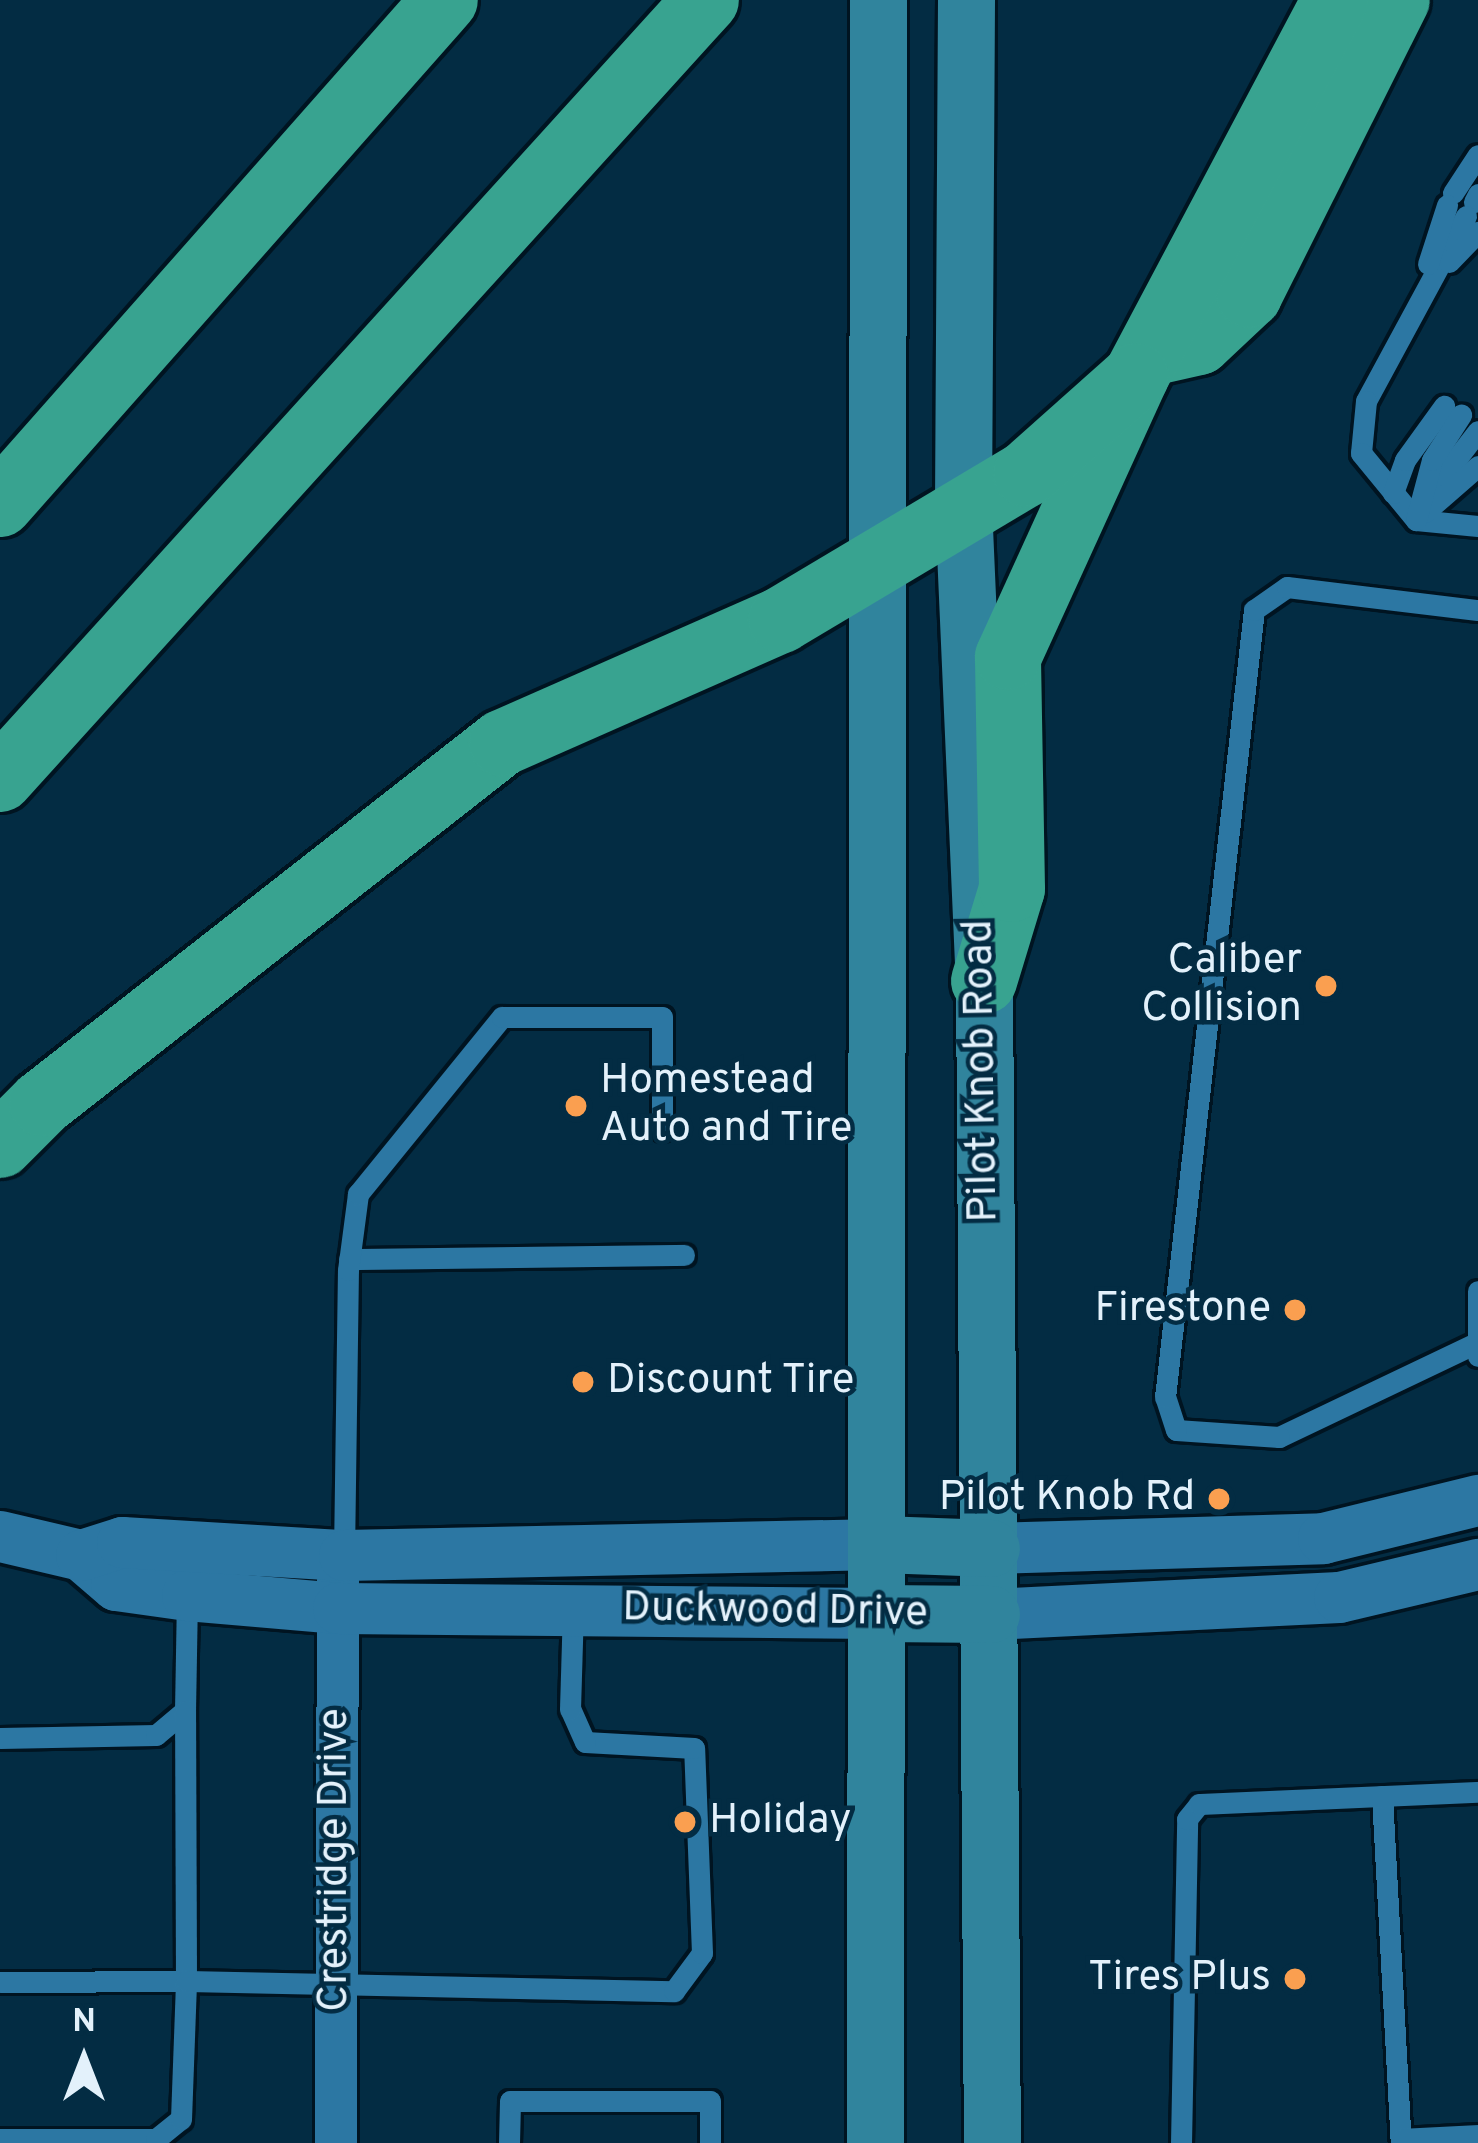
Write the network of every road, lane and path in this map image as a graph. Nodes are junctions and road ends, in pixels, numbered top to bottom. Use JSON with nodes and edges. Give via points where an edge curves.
{"nodes":[{"id":1,"x":445,"y":0,"type":"edge"},
{"id":2,"x":706,"y":0,"type":"edge"},
{"id":3,"x":966,"y":0,"type":"edge"},
{"id":4,"x":1335,"y":0,"type":"edge"},
{"id":5,"x":1397,"y":0,"type":"edge"},
{"id":6,"x":878,"y":2,"type":"edge"},
{"id":7,"x":1478,"y":155,"type":"edge"},
{"id":8,"x":1466,"y":207,"type":"edge"},
{"id":9,"x":1422,"y":288,"type":"junction"},
{"id":10,"x":1143,"y":365,"type":"junction"},
{"id":11,"x":1478,"y":431,"type":"edge"},
{"id":12,"x":1478,"y":466,"type":"edge"},
{"id":13,"x":1393,"y":493,"type":"junction"},
{"id":14,"x":0,"y":505,"type":"edge"},
{"id":15,"x":963,"y":505,"type":"junction"},
{"id":16,"x":1415,"y":520,"type":"junction"},
{"id":17,"x":1478,"y":526,"type":"edge"},
{"id":18,"x":874,"y":563,"type":"junction"},
{"id":19,"x":1478,"y":610,"type":"edge"},
{"id":20,"x":0,"y":779,"type":"edge"},
{"id":21,"x":984,"y":981,"type":"junction"},
{"id":22,"x":662,"y":1130,"type":"dead end"},
{"id":23,"x":0,"y":1144,"type":"edge"},
{"id":24,"x":684,"y":1255,"type":"dead end"},
{"id":25,"x":350,"y":1259,"type":"junction"},
{"id":26,"x":1478,"y":1291,"type":"edge"},
{"id":27,"x":1476,"y":1350,"type":"edge"},
{"id":28,"x":1478,"y":1500,"type":"edge"},
{"id":29,"x":0,"y":1536,"type":"edge"},
{"id":30,"x":880,"y":1544,"type":"junction"},
{"id":31,"x":991,"y":1549,"type":"junction"},
{"id":32,"x":80,"y":1555,"type":"junction"},
{"id":33,"x":1478,"y":1564,"type":"edge"},
{"id":34,"x":340,"y":1580,"type":"junction"},
{"id":35,"x":187,"y":1595,"type":"junction"},
{"id":36,"x":573,"y":1610,"type":"junction"},
{"id":37,"x":880,"y":1613,"type":"junction"},
{"id":38,"x":991,"y":1614,"type":"junction"},
{"id":39,"x":185,"y":1711,"type":"junction"},
{"id":40,"x":0,"y":1738,"type":"edge"},
{"id":41,"x":1478,"y":1792,"type":"edge"},
{"id":42,"x":1382,"y":1796,"type":"junction"},
{"id":43,"x":186,"y":1981,"type":"junction"},
{"id":44,"x":0,"y":1982,"type":"edge"},
{"id":45,"x":336,"y":1983,"type":"junction"},
{"id":46,"x":1478,"y":2135,"type":"edge"},
{"id":47,"x":0,"y":2139,"type":"edge"},
{"id":48,"x":1401,"y":2141,"type":"edge"},
{"id":49,"x":336,"y":2143,"type":"edge"},
{"id":50,"x":509,"y":2143,"type":"edge"},
{"id":51,"x":710,"y":2143,"type":"edge"},
{"id":52,"x":875,"y":2143,"type":"edge"},
{"id":53,"x":992,"y":2143,"type":"edge"},
{"id":54,"x":1181,"y":2143,"type":"edge"}],
"edges":[{"from":1,"to":14,"type":"highway"},
{"from":2,"to":20,"type":"highway"},
{"from":3,"to":15,"type":"main road","name":"Pilot Knob Road"},
{"from":4,"to":10,"type":"highway"},
{"from":5,"to":10,"type":"highway","via":[[1249,295],[1199,342]]},
{"from":6,"to":18,"type":"main road"},
{"from":7,"to":8,"type":"lane"},
{"from":8,"to":9,"type":"lane"},
{"from":8,"to":9,"type":"lane"},
{"from":9,"to":13,"type":"lane","via":[[1366,401],[1361,453]]},
{"from":10,"to":15,"type":"highway","via":[[1026,473]]},
{"from":10,"to":21,"type":"highway","via":[[1008,657],[1012,889]]},
{"from":11,"to":16,"type":"lane"},
{"from":12,"to":16,"type":"lane"},
{"from":13,"to":16,"type":"lane"},
{"from":13,"to":16,"type":"lane","via":[[1405,460],[1452,410]]},
{"from":15,"to":18,"type":"highway"},
{"from":15,"to":21,"type":"main road","name":"Pilot Knob Road"},
{"from":16,"to":17,"type":"lane"},
{"from":18,"to":23,"type":"highway","via":[[781,620],[502,742],[41,1103]]},
{"from":18,"to":30,"type":"main road"},
{"from":19,"to":27,"type":"lane","via":[[1287,587],[1254,610],[1165,1397],[1176,1430],[1279,1437]]},
{"from":21,"to":31,"type":"main road","name":"Pilot Knob Road"},
{"from":22,"to":25,"type":"lane","via":[[662,1016],[502,1017],[358,1194]]},
{"from":24,"to":25,"type":"lane"},
{"from":25,"to":34,"type":"lane"},
{"from":26,"to":27,"type":"lane"},
{"from":28,"to":31,"type":"street","name":"Duckwood Drive","via":[[1323,1538]]},
{"from":29,"to":32,"type":"street","name":"Duckwood Drive"},
{"from":30,"to":31,"type":"main road","name":"Duckwood Drive"},
{"from":30,"to":34,"type":"street","name":"Duckwood Drive"},
{"from":30,"to":37,"type":"main road"},
{"from":31,"to":38,"type":"main road","name":"Pilot Knob Road"},
{"from":32,"to":34,"type":"street","name":"Duckwood Drive","via":[[122,1542]]},
{"from":32,"to":35,"type":"street","name":"Duckwood Drive","via":[[116,1585]]},
{"from":33,"to":38,"type":"street","name":"Duckwood Drive","via":[[1339,1597]]},
{"from":34,"to":35,"type":"street","name":"Duckwood Drive"},
{"from":34,"to":36,"type":"street","name":"Duckwood Drive"},
{"from":34,"to":45,"type":"street","name":"Crestridge Drive"},
{"from":35,"to":39,"type":"lane"},
{"from":36,"to":37,"type":"street","name":"Duckwood Drive"},
{"from":36,"to":45,"type":"lane","via":[[570,1709],[585,1742],[694,1748],[702,1954],[674,1991]]},
{"from":37,"to":38,"type":"main road","name":"Duckwood Drive"},
{"from":37,"to":52,"type":"main road"},
{"from":38,"to":53,"type":"main road","name":"Pilot Knob Road"},
{"from":39,"to":40,"type":"lane","via":[[155,1735]]},
{"from":39,"to":43,"type":"lane"},
{"from":41,"to":42,"type":"lane"},
{"from":42,"to":48,"type":"lane"},
{"from":42,"to":54,"type":"lane","via":[[1218,1801],[1199,1804],[1187,1819]]},
{"from":43,"to":44,"type":"lane"},
{"from":43,"to":45,"type":"lane"},
{"from":43,"to":47,"type":"lane","via":[[181,2119],[156,2139]]},
{"from":45,"to":49,"type":"street","name":"Crestridge Drive"},
{"from":46,"to":48,"type":"lane"},
{"from":50,"to":51,"type":"lane","via":[[510,2101],[710,2101]]}]}
